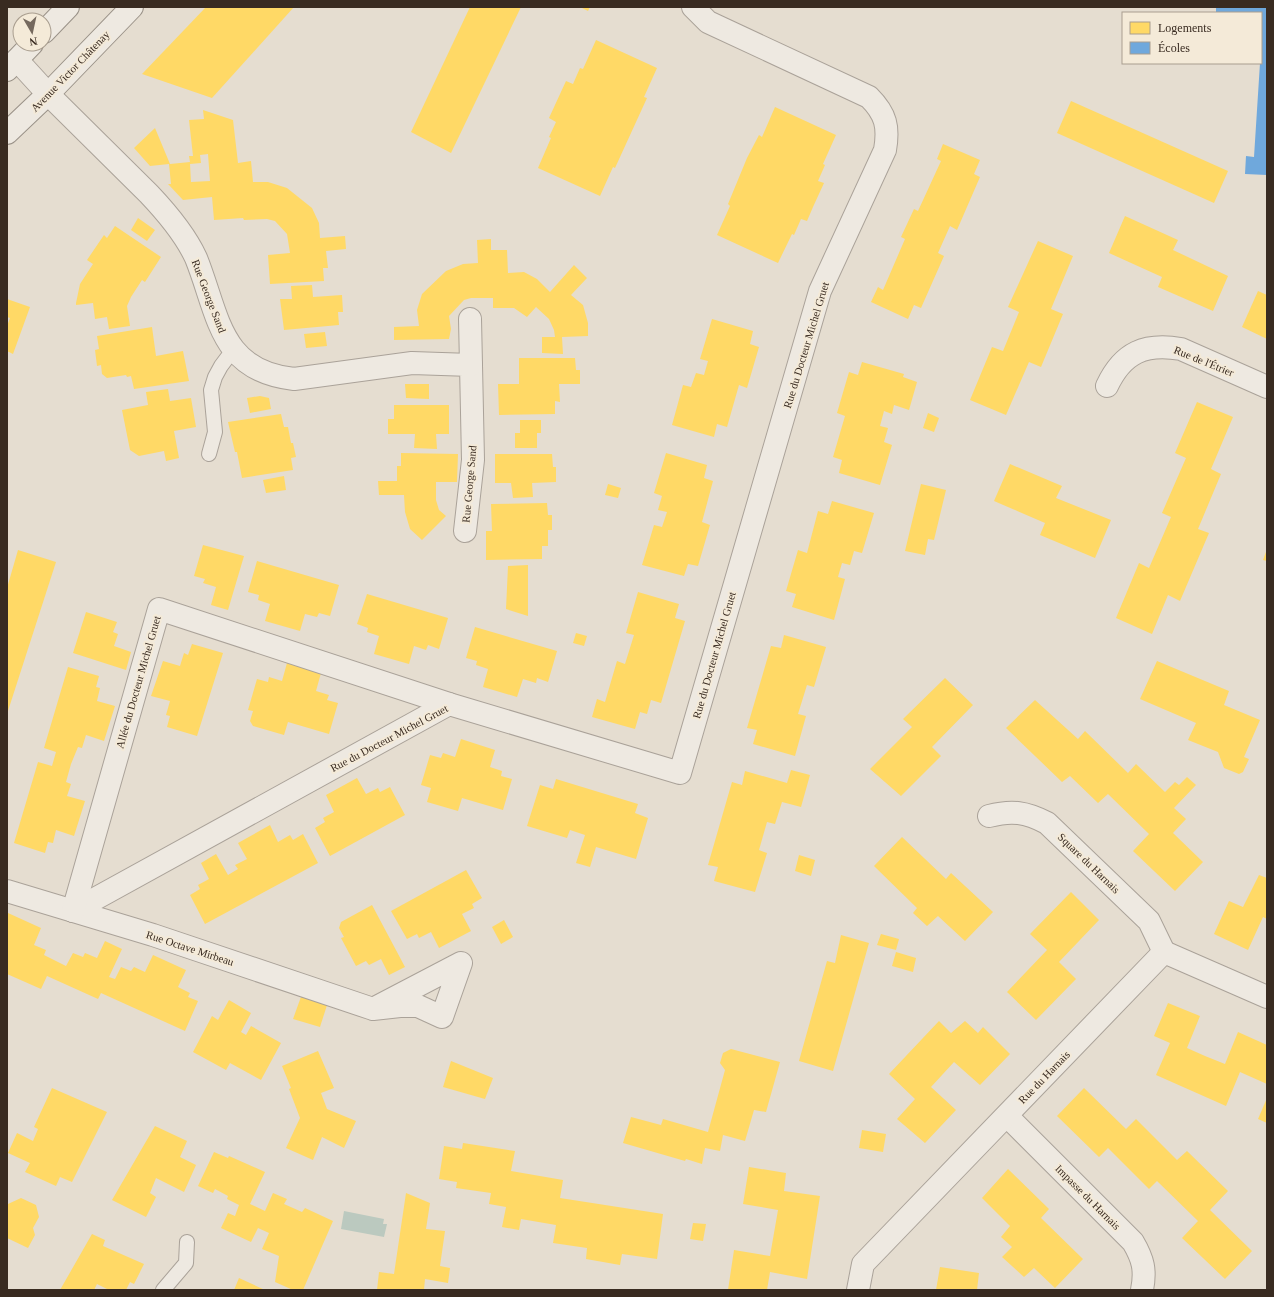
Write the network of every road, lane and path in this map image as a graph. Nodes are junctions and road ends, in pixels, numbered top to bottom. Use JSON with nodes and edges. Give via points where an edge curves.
{"nodes":[{"id":1,"x":68,"y":7,"type":"edge"},
{"id":2,"x":132,"y":7,"type":"edge"},
{"id":3,"x":693,"y":7,"type":"edge"},
{"id":4,"x":52,"y":24,"type":"edge"},
{"id":5,"x":24,"y":52,"type":"edge"},
{"id":6,"x":12,"y":65,"type":"edge"},
{"id":7,"x":48,"y":94,"type":"junction"},
{"id":8,"x":7,"y":133,"type":"edge"},
{"id":9,"x":470,"y":319,"type":"dead end"},
{"id":10,"x":233,"y":350,"type":"junction"},
{"id":11,"x":471,"y":365,"type":"junction"},
{"id":12,"x":1107,"y":386,"type":"dead end"},
{"id":13,"x":1267,"y":387,"type":"edge"},
{"id":14,"x":209,"y":454,"type":"dead end"},
{"id":15,"x":465,"y":530,"type":"dead end"},
{"id":16,"x":450,"y":704,"type":"junction"},
{"id":17,"x":989,"y":816,"type":"dead end"},
{"id":18,"x":7,"y":891,"type":"edge"},
{"id":19,"x":73,"y":911,"type":"junction"},
{"id":20,"x":1164,"y":952,"type":"junction"},
{"id":21,"x":1267,"y":997,"type":"edge"},
{"id":22,"x":372,"y":1009,"type":"dead end"},
{"id":23,"x":1007,"y":1116,"type":"junction"},
{"id":24,"x":187,"y":1242,"type":"dead end"},
{"id":25,"x":163,"y":1290,"type":"edge"},
{"id":26,"x":858,"y":1290,"type":"edge"},
{"id":27,"x":1142,"y":1290,"type":"edge"}],
"edges":[{"from":1,"to":4,"type":"street"},
{"from":2,"to":7,"type":"street","name":"Avenue Victor Châtenay"},
{"from":3,"to":16,"type":"street","name":"Rue du Docteur Michel Gruet","via":[[708,22],[869,97],[882,113],[888,136],[885,150],[820,291],[680,773]]},
{"from":5,"to":6,"type":"street"},
{"from":6,"to":7,"type":"street","name":"Rue George Sand"},
{"from":7,"to":8,"type":"street","name":"Avenue Victor Châtenay"},
{"from":7,"to":10,"type":"street","name":"Rue George Sand","via":[[164,209],[195,257],[223,334]]},
{"from":9,"to":11,"type":"street","name":"Rue George Sand"},
{"from":10,"to":11,"type":"street","name":"Rue George Sand","via":[[246,363],[262,373],[278,378],[294,379],[412,363]]},
{"from":10,"to":14,"type":"lane","via":[[221,366],[211,390],[215,432]]},
{"from":11,"to":15,"type":"street","name":"Rue George Sand","via":[[473,460]]},
{"from":12,"to":13,"type":"street","name":"Rue de l'Étrier","via":[[1113,372],[1135,352],[1165,346],[1181,349]]},
{"from":16,"to":19,"type":"street","name":"Rue du Docteur Michel Gruet"},
{"from":16,"to":19,"type":"street","name":"Allée du Docteur Michel Gruet","via":[[159,609]]},
{"from":17,"to":20,"type":"street","name":"Square du Harnais","via":[[1002,812],[1016,812],[1047,823],[1149,921]]},
{"from":18,"to":19,"type":"street","name":"Rue Octave Mirbeau"},
{"from":19,"to":22,"type":"street","name":"Rue Octave Mirbeau"},
{"from":20,"to":21,"type":"street"},
{"from":20,"to":23,"type":"street","name":"Rue du Harnais"},
{"from":23,"to":26,"type":"street","name":"Rue du Harnais","via":[[863,1264]]},
{"from":23,"to":27,"type":"street","name":"Impasse du Harnais","via":[[1133,1242],[1144,1267]]},
{"from":24,"to":25,"type":"lane","via":[[186,1263]]}]}
